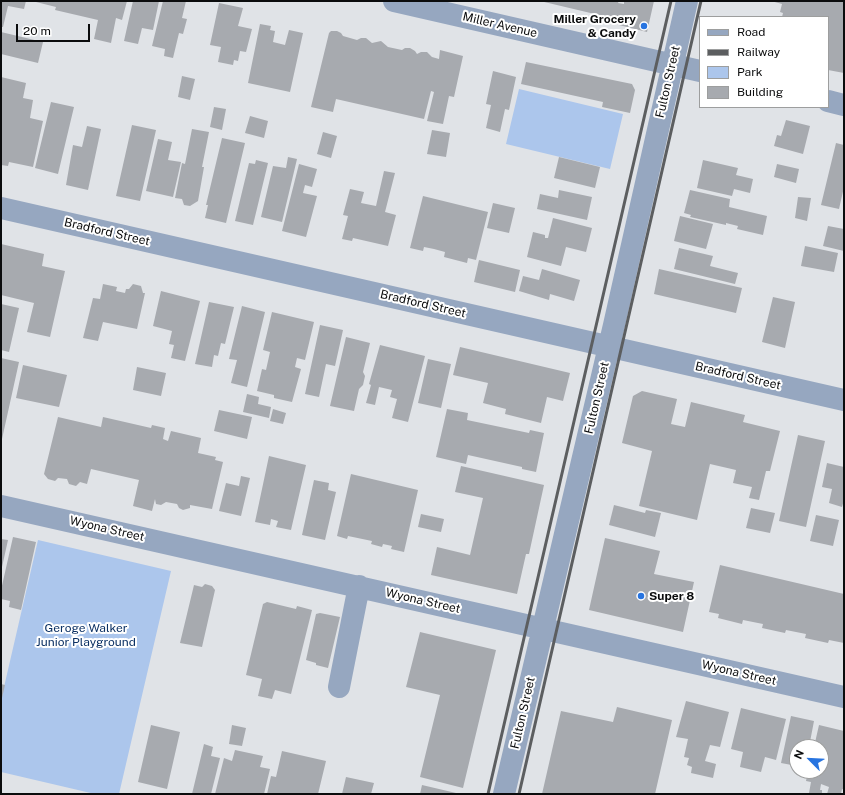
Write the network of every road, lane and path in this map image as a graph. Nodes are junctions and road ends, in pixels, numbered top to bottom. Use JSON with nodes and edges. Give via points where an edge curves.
{"nodes":[{"id":1,"x":394,"y":1,"type":"edge"},
{"id":2,"x":687,"y":1,"type":"edge"},
{"id":3,"x":672,"y":65,"type":"junction"},
{"id":4,"x":699,"y":71,"type":"edge"},
{"id":5,"x":829,"y":101,"type":"edge"},
{"id":6,"x":844,"y":105,"type":"edge"},
{"id":7,"x":1,"y":208,"type":"edge"},
{"id":8,"x":608,"y":347,"type":"junction"},
{"id":9,"x":844,"y":400,"type":"edge"},
{"id":10,"x":1,"y":506,"type":"edge"},
{"id":11,"x":359,"y":586,"type":"junction"},
{"id":12,"x":543,"y":628,"type":"junction"},
{"id":13,"x":339,"y":687,"type":"dead end"},
{"id":14,"x":844,"y":697,"type":"edge"},
{"id":15,"x":504,"y":794,"type":"edge"}],
"edges":[{"from":1,"to":3,"type":"street","name":"Miller Avenue"},
{"from":2,"to":3,"type":"street","name":"Fulton Street"},
{"from":3,"to":4,"type":"street","name":"Miller Avenue"},
{"from":3,"to":8,"type":"street","name":"Fulton Street"},
{"from":5,"to":6,"type":"street"},
{"from":7,"to":8,"type":"street","name":"Bradford Street"},
{"from":8,"to":9,"type":"street","name":"Bradford Street"},
{"from":8,"to":12,"type":"street","name":"Fulton Street"},
{"from":10,"to":11,"type":"street","name":"Wyona Street"},
{"from":11,"to":12,"type":"street","name":"Wyona Street"},
{"from":11,"to":13,"type":"street"},
{"from":12,"to":14,"type":"street","name":"Wyona Street"},
{"from":12,"to":15,"type":"street","name":"Fulton Street"}]}
